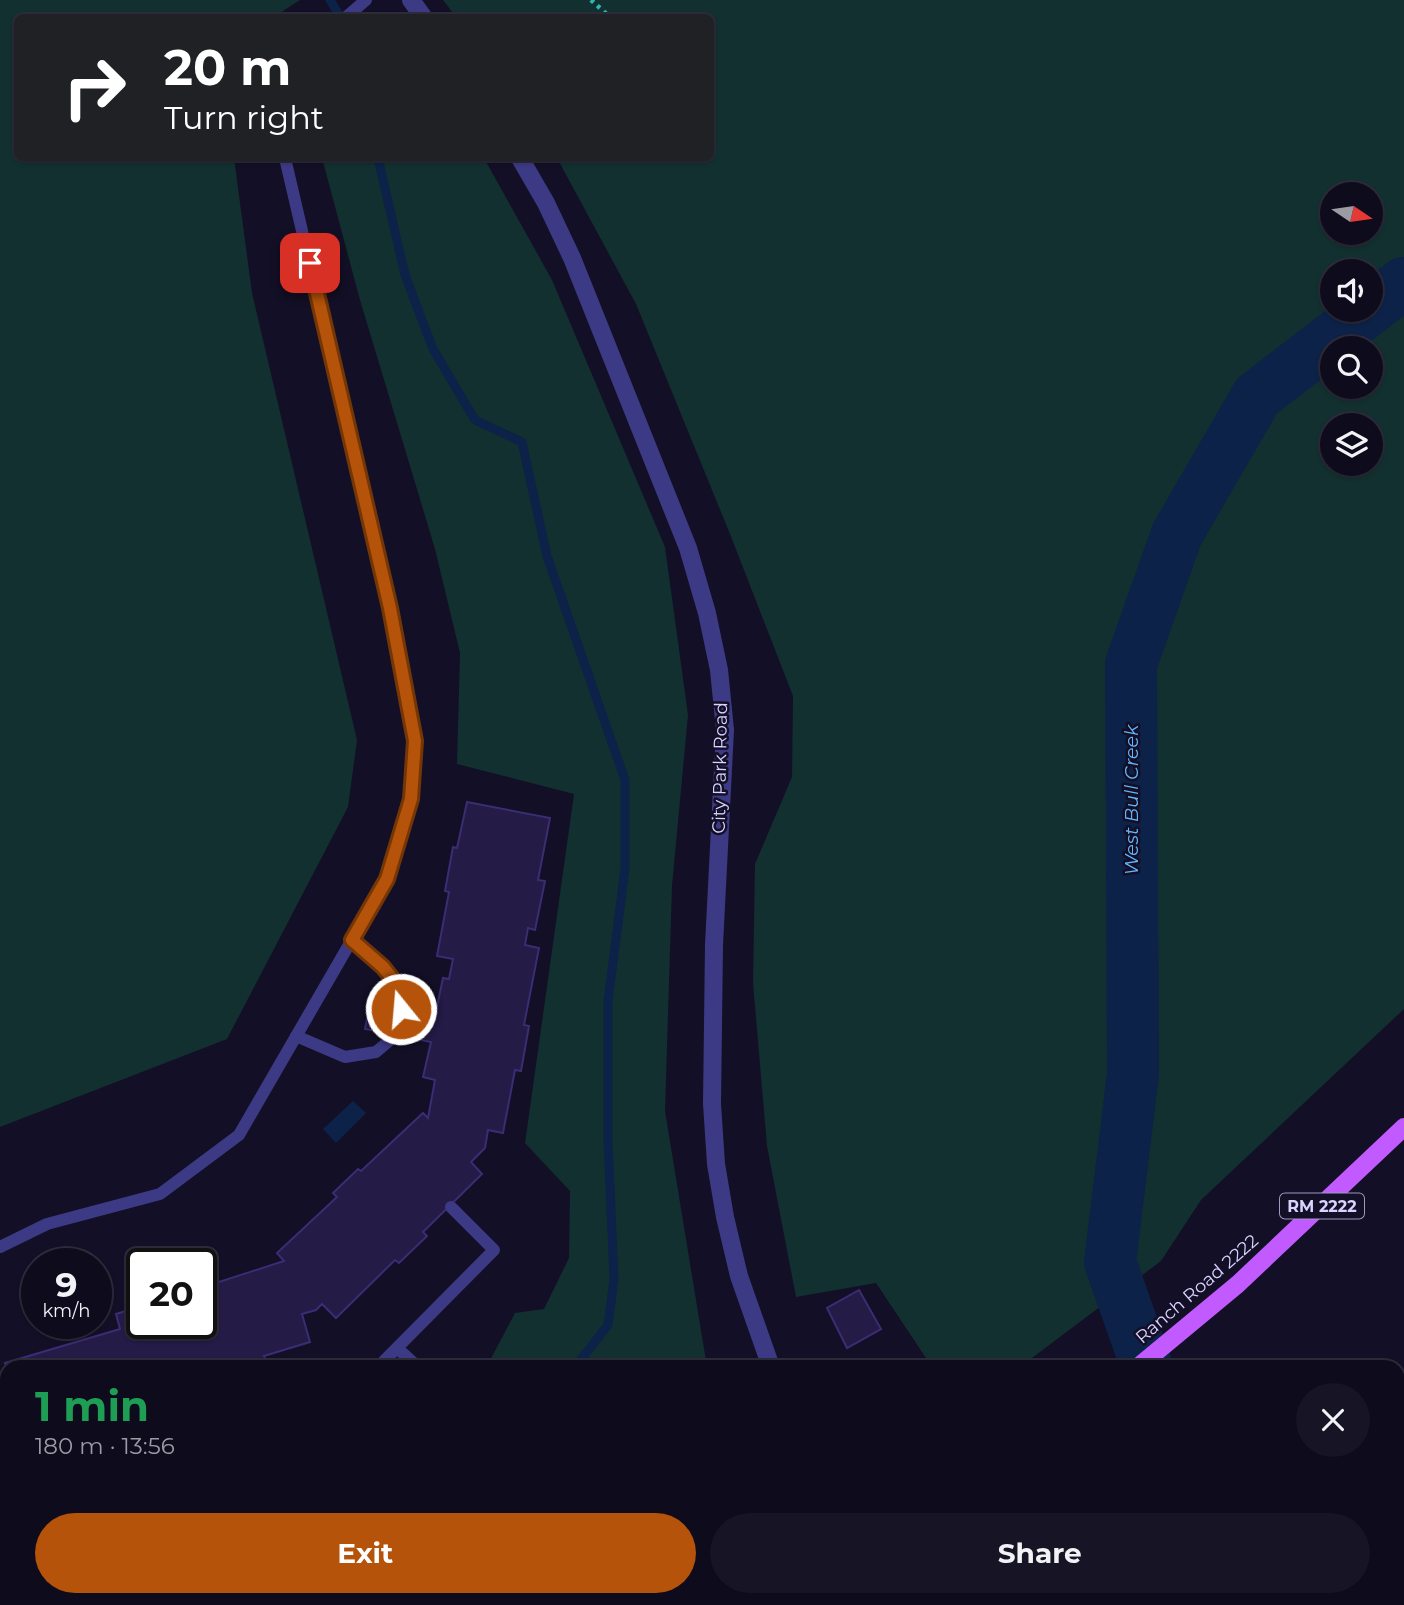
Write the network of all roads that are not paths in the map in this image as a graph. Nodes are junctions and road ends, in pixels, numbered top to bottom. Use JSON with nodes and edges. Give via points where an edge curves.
{"nodes":[{"id":1,"x":365,"y":1,"type":"edge"},
{"id":2,"x":350,"y":14,"type":"edge"},
{"id":3,"x":286,"y":161,"type":"edge"},
{"id":4,"x":522,"y":161,"type":"edge"},
{"id":5,"x":352,"y":940,"type":"junction"},
{"id":6,"x":401,"y":1009,"type":"dead end"},
{"id":7,"x":396,"y":1035,"type":"dead end"},
{"id":8,"x":296,"y":1036,"type":"junction"},
{"id":9,"x":1404,"y":1127,"type":"edge"},
{"id":10,"x":450,"y":1206,"type":"dead end"},
{"id":11,"x":0,"y":1247,"type":"edge"},
{"id":12,"x":397,"y":1348,"type":"junction"},
{"id":13,"x":385,"y":1360,"type":"edge"},
{"id":14,"x":410,"y":1360,"type":"edge"},
{"id":15,"x":769,"y":1360,"type":"edge"},
{"id":16,"x":1146,"y":1360,"type":"edge"}],
"edges":[{"from":1,"to":2,"type":"lane"},
{"from":3,"to":5,"type":"lane","via":[[390,608],[415,741],[411,799],[387,879]]},
{"from":4,"to":15,"type":"street","name":"City Park Road","via":[[572,258],[688,548],[717,658],[724,730],[714,945],[716,1164],[739,1276]]},
{"from":5,"to":6,"type":"lane","via":[[398,986]]},
{"from":5,"to":8,"type":"lane"},
{"from":7,"to":8,"type":"lane","via":[[376,1052],[345,1057]]},
{"from":8,"to":11,"type":"lane","via":[[239,1135],[160,1194],[47,1224]]},
{"from":9,"to":16,"type":"main road","name":"Ranch Road 2222","number":"RM 2222","via":[[1238,1284]]},
{"from":10,"to":12,"type":"lane","via":[[494,1250]]},
{"from":12,"to":13,"type":"lane"},
{"from":12,"to":14,"type":"lane"}]}
